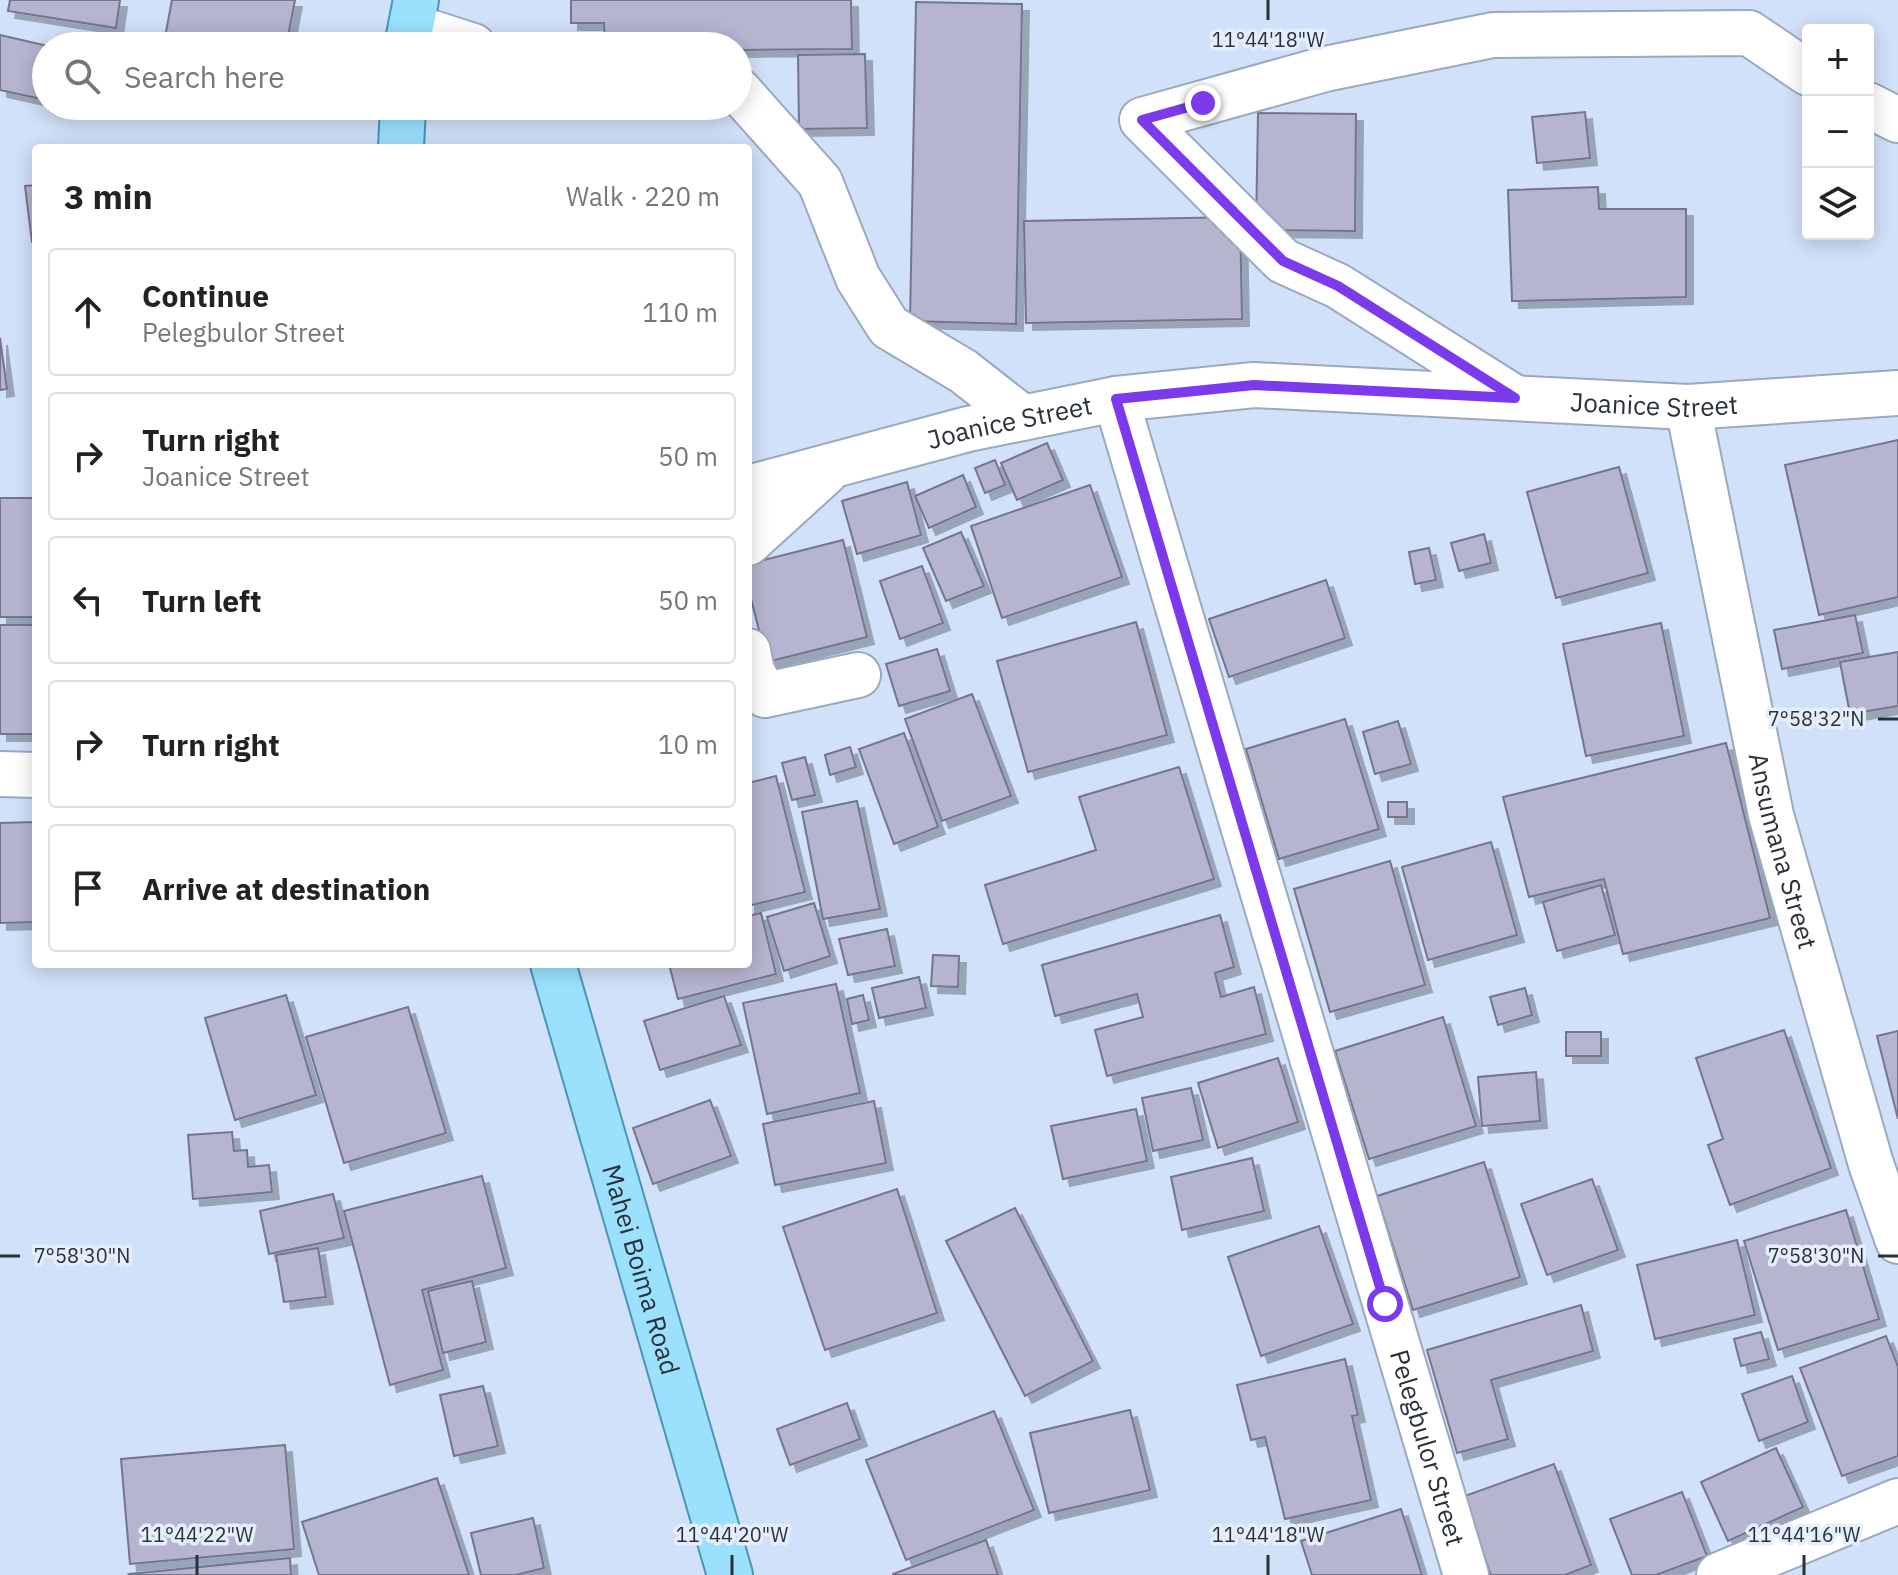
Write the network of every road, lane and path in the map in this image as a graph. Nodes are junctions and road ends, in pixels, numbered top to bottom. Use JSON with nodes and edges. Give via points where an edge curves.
{"nodes":[{"id":1,"x":411,"y":24,"type":"edge"},
{"id":2,"x":434,"y":32,"type":"edge"},
{"id":3,"x":1802,"y":69,"type":"edge"},
{"id":4,"x":752,"y":106,"type":"edge"},
{"id":5,"x":1874,"y":108,"type":"edge"},
{"id":6,"x":402,"y":120,"type":"edge"},
{"id":7,"x":1898,"y":120,"type":"edge"},
{"id":8,"x":401,"y":144,"type":"edge"},
{"id":9,"x":1898,"y":393,"type":"edge"},
{"id":10,"x":1515,"y":398,"type":"junction"},
{"id":11,"x":1116,"y":399,"type":"junction"},
{"id":12,"x":1688,"y":407,"type":"junction"},
{"id":13,"x":1023,"y":418,"type":"junction"},
{"id":14,"x":834,"y":465,"type":"junction"},
{"id":15,"x":752,"y":487,"type":"edge"},
{"id":16,"x":752,"y":539,"type":"edge"},
{"id":17,"x":752,"y":671,"type":"edge"},
{"id":18,"x":858,"y":675,"type":"dead end"},
{"id":19,"x":0,"y":774,"type":"edge"},
{"id":20,"x":32,"y":775,"type":"edge"},
{"id":21,"x":554,"y":968,"type":"edge"},
{"id":22,"x":1898,"y":1241,"type":"edge"},
{"id":23,"x":1898,"y":1501,"type":"edge"},
{"id":24,"x":730,"y":1575,"type":"edge"},
{"id":25,"x":1466,"y":1575,"type":"edge"},
{"id":26,"x":1719,"y":1575,"type":"edge"}],
"edges":[{"from":1,"to":2,"type":"street"},
{"from":3,"to":10,"type":"street","via":[[1749,33],[1493,35],[1325,69],[1142,120],[1283,261],[1338,286]]},
{"from":4,"to":13,"type":"street","via":[[820,182],[858,278],[889,327],[963,371]]},
{"from":5,"to":7,"type":"street"},
{"from":6,"to":8,"type":"main road"},
{"from":9,"to":12,"type":"street","name":"Joanice Street"},
{"from":10,"to":11,"type":"street","name":"Joanice Street","via":[[1254,385]]},
{"from":10,"to":12,"type":"street","name":"Joanice Street"},
{"from":11,"to":13,"type":"street","name":"Joanice Street"},
{"from":11,"to":25,"type":"street","name":"Pelegbulor Street"},
{"from":12,"to":22,"type":"street","name":"Ansumana Street","via":[[1771,815]]},
{"from":13,"to":14,"type":"street","name":"Joanice Street"},
{"from":14,"to":15,"type":"street","name":"Joanice Street"},
{"from":14,"to":16,"type":"street"},
{"from":17,"to":18,"type":"street","via":[[765,695]]},
{"from":19,"to":20,"type":"street"},
{"from":21,"to":24,"type":"main road","name":"Mahei Boima Road"},
{"from":23,"to":26,"type":"street"}]}
